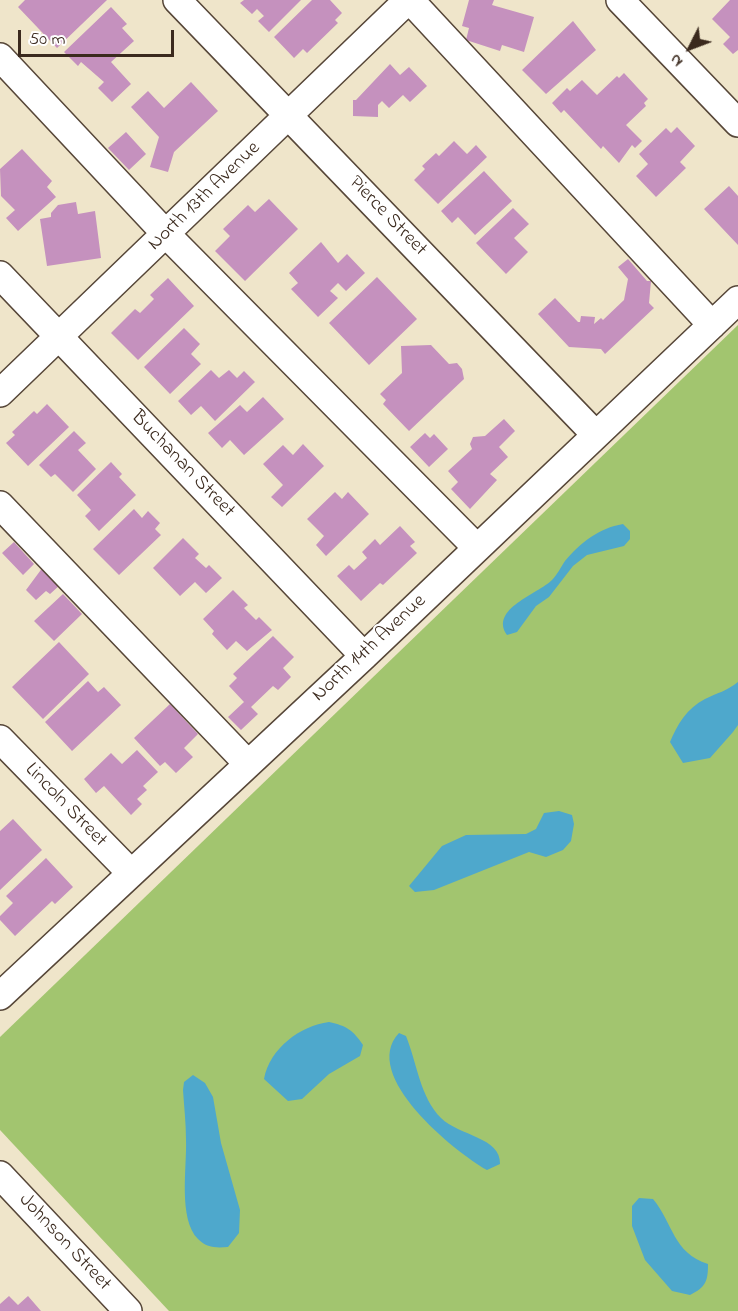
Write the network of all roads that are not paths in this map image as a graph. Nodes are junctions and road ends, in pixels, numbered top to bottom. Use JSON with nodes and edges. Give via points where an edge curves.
{"nodes":[{"id":1,"x":177,"y":0,"type":"edge"},
{"id":2,"x":409,"y":0,"type":"edge"},
{"id":3,"x":620,"y":0,"type":"edge"},
{"id":4,"x":0,"y":57,"type":"edge"},
{"id":5,"x":290,"y":116,"type":"junction"},
{"id":6,"x":738,"y":123,"type":"edge"},
{"id":7,"x":166,"y":234,"type":"junction"},
{"id":8,"x":0,"y":275,"type":"edge"},
{"id":9,"x":738,"y":300,"type":"edge"},
{"id":10,"x":712,"y":325,"type":"junction"},
{"id":11,"x":59,"y":336,"type":"junction"},
{"id":12,"x":0,"y":393,"type":"edge"},
{"id":13,"x":596,"y":435,"type":"junction"},
{"id":14,"x":0,"y":505,"type":"edge"},
{"id":15,"x":477,"y":548,"type":"junction"},
{"id":16,"x":364,"y":656,"type":"junction"},
{"id":17,"x":0,"y":739,"type":"edge"},
{"id":18,"x":248,"y":764,"type":"junction"},
{"id":19,"x":130,"y":872,"type":"junction"},
{"id":20,"x":6,"y":979,"type":"edge"},
{"id":21,"x":0,"y":1175,"type":"edge"},
{"id":22,"x":128,"y":1311,"type":"edge"}],
"edges":[{"from":1,"to":5,"type":"street","name":"Pierce Street"},
{"from":2,"to":5,"type":"street","name":"North 13th Avenue"},
{"from":2,"to":10,"type":"street"},
{"from":3,"to":6,"type":"street"},
{"from":4,"to":7,"type":"street"},
{"from":5,"to":7,"type":"street","name":"North 13th Avenue"},
{"from":5,"to":13,"type":"street","name":"Pierce Street"},
{"from":7,"to":11,"type":"street","name":"North 13th Avenue"},
{"from":7,"to":15,"type":"street"},
{"from":8,"to":11,"type":"street","name":"Buchanan Street"},
{"from":9,"to":10,"type":"street","name":"North 14th Avenue"},
{"from":10,"to":13,"type":"street","name":"North 14th Avenue"},
{"from":11,"to":12,"type":"street","name":"North 13th Avenue"},
{"from":11,"to":16,"type":"street","name":"Buchanan Street"},
{"from":13,"to":15,"type":"street","name":"North 14th Avenue"},
{"from":14,"to":18,"type":"street"},
{"from":15,"to":16,"type":"street","name":"North 14th Avenue"},
{"from":16,"to":18,"type":"street","name":"North 14th Avenue"},
{"from":17,"to":19,"type":"street","name":"Lincoln Street"},
{"from":18,"to":19,"type":"street","name":"North 14th Avenue"},
{"from":19,"to":20,"type":"street","name":"North 14th Avenue"},
{"from":21,"to":22,"type":"street","name":"Johnson Street"}]}
